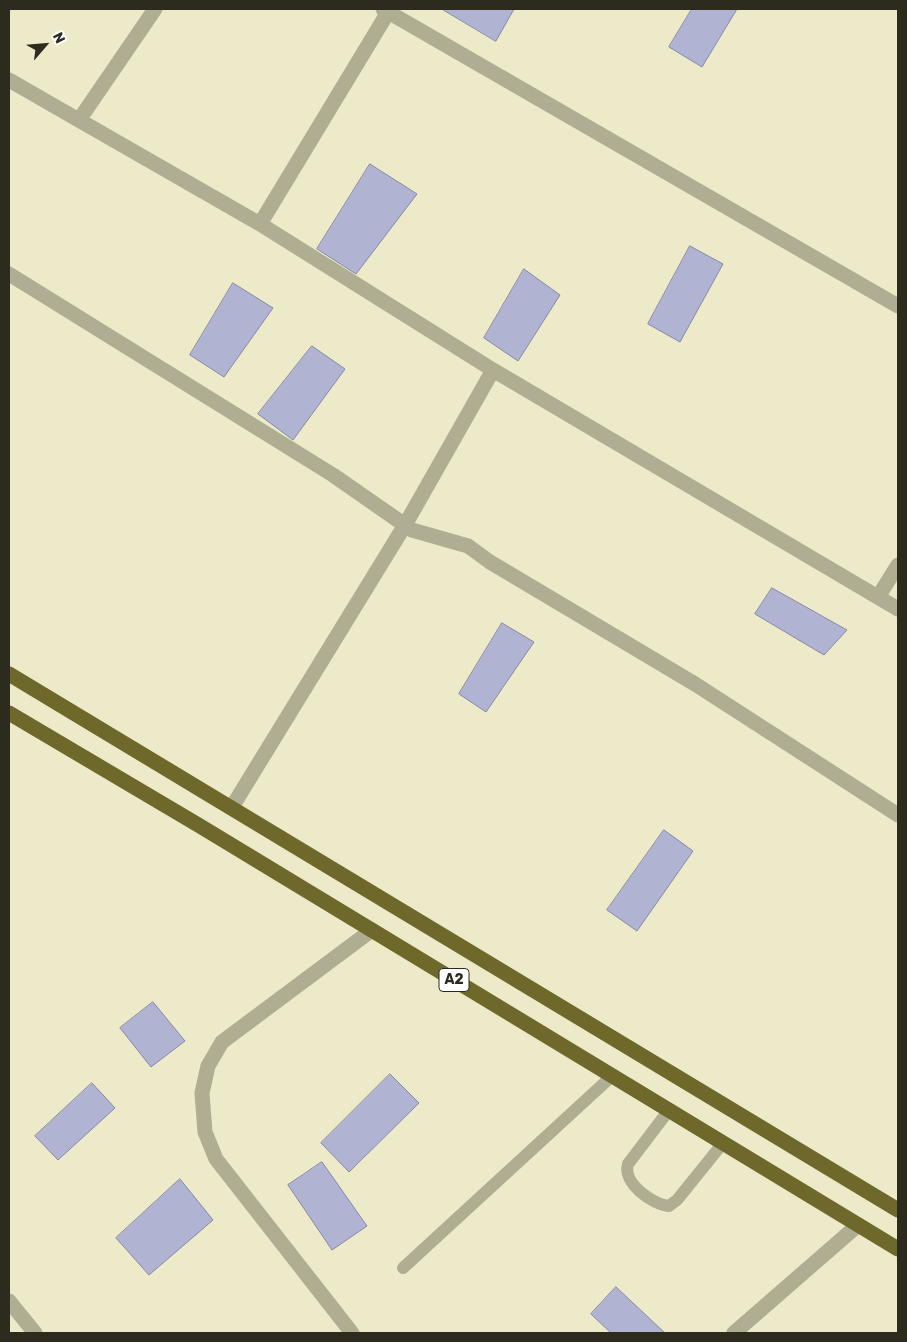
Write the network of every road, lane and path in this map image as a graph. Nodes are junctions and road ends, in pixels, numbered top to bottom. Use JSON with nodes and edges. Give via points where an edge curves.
{"nodes":[{"id":1,"x":155,"y":9,"type":"edge"},
{"id":2,"x":387,"y":10,"type":"edge"},
{"id":3,"x":9,"y":80,"type":"edge"},
{"id":4,"x":79,"y":120,"type":"junction"},
{"id":5,"x":260,"y":224,"type":"junction"},
{"id":6,"x":9,"y":274,"type":"edge"},
{"id":7,"x":898,"y":306,"type":"edge"},
{"id":8,"x":493,"y":370,"type":"junction"},
{"id":9,"x":405,"y":525,"type":"junction"},
{"id":10,"x":898,"y":565,"type":"edge"},
{"id":11,"x":878,"y":597,"type":"junction"},
{"id":12,"x":898,"y":609,"type":"edge"},
{"id":13,"x":9,"y":674,"type":"edge"},
{"id":14,"x":9,"y":713,"type":"edge"},
{"id":15,"x":232,"y":807,"type":"junction"},
{"id":16,"x":898,"y":815,"type":"edge"},
{"id":17,"x":372,"y":930,"type":"junction"},
{"id":18,"x":612,"y":1076,"type":"junction"},
{"id":19,"x":669,"y":1110,"type":"junction"},
{"id":20,"x":723,"y":1143,"type":"junction"},
{"id":21,"x":898,"y":1210,"type":"edge"},
{"id":22,"x":858,"y":1225,"type":"junction"},
{"id":23,"x":898,"y":1249,"type":"edge"},
{"id":24,"x":403,"y":1268,"type":"dead end"},
{"id":25,"x":9,"y":1302,"type":"edge"},
{"id":26,"x":35,"y":1333,"type":"edge"},
{"id":27,"x":352,"y":1333,"type":"edge"},
{"id":28,"x":734,"y":1333,"type":"edge"}],
"edges":[{"from":1,"to":4,"type":"street"},
{"from":2,"to":5,"type":"street"},
{"from":2,"to":7,"type":"street"},
{"from":3,"to":4,"type":"street"},
{"from":4,"to":5,"type":"street"},
{"from":5,"to":8,"type":"street"},
{"from":6,"to":9,"type":"street","via":[[333,475]]},
{"from":8,"to":9,"type":"street"},
{"from":8,"to":11,"type":"street"},
{"from":9,"to":15,"type":"street"},
{"from":9,"to":16,"type":"street","via":[[412,530],[468,546],[695,684]]},
{"from":10,"to":11,"type":"street"},
{"from":11,"to":12,"type":"street"},
{"from":13,"to":15,"type":"highway","number":"A2"},
{"from":14,"to":17,"type":"highway","number":"A2"},
{"from":15,"to":21,"type":"highway","number":"A2"},
{"from":17,"to":18,"type":"highway","number":"A2"},
{"from":17,"to":27,"type":"street","via":[[222,1042],[208,1066],[202,1093],[205,1132],[216,1159]]},
{"from":18,"to":19,"type":"highway","number":"A2"},
{"from":18,"to":24,"type":"lane"},
{"from":19,"to":20,"type":"highway","number":"A2"},
{"from":19,"to":20,"type":"lane","via":[[626,1170],[630,1182],[659,1205],[670,1206],[677,1200]]},
{"from":20,"to":22,"type":"highway","number":"A2"},
{"from":22,"to":23,"type":"highway","number":"A2"},
{"from":22,"to":28,"type":"street"},
{"from":25,"to":26,"type":"street"}]}
